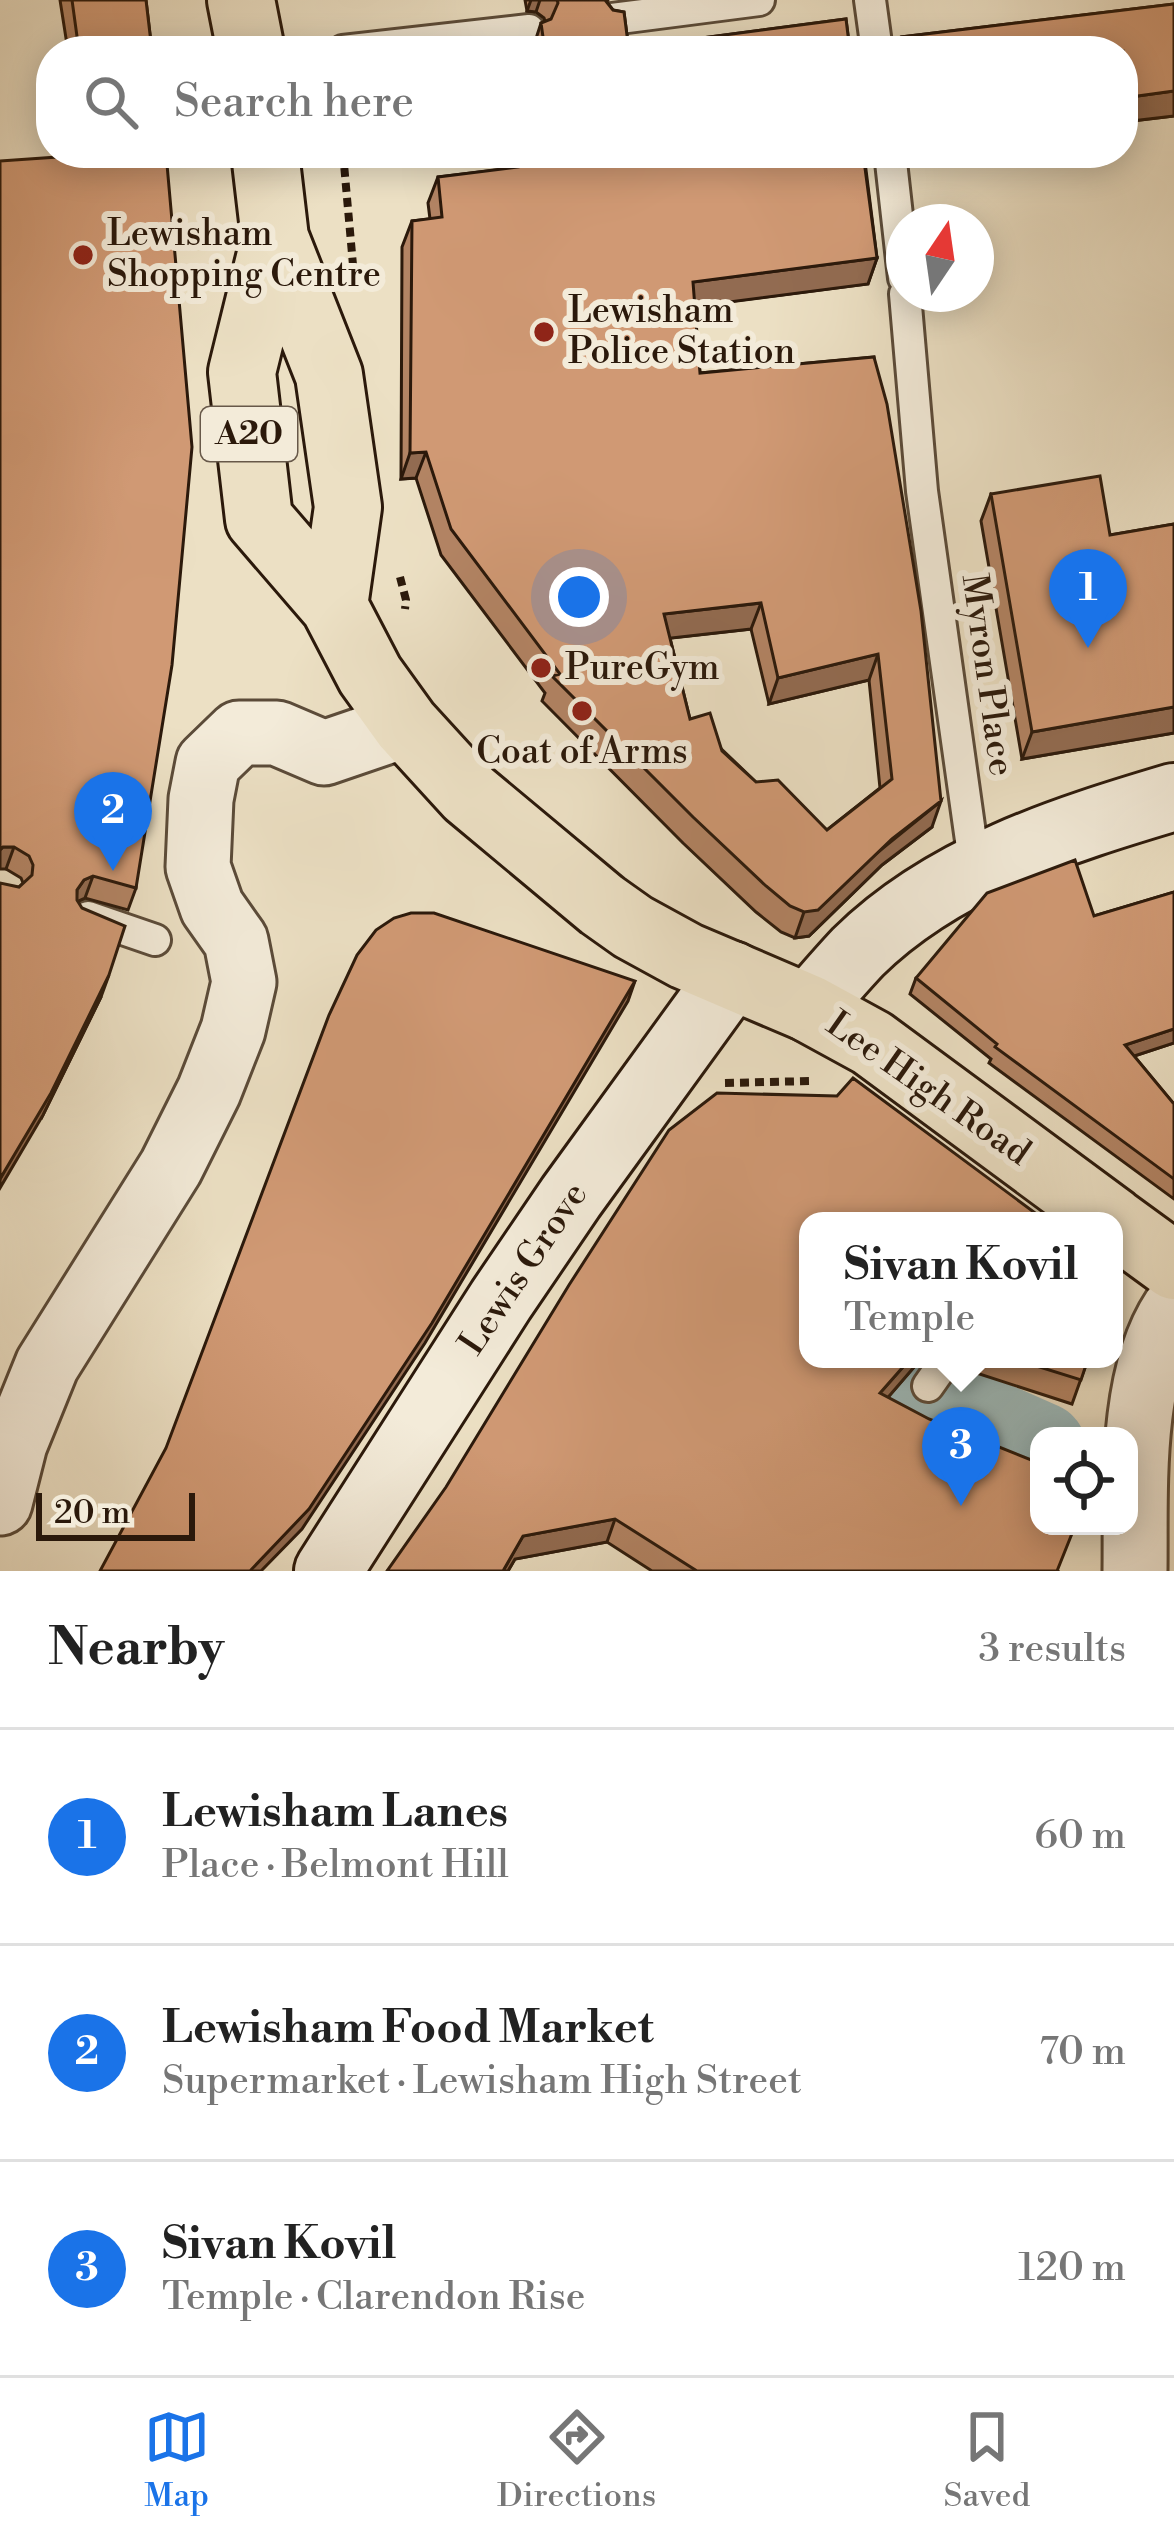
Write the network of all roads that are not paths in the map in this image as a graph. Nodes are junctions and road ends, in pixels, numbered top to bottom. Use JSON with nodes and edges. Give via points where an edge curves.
{"nodes":[{"id":1,"x":241,"y":0,"type":"edge"},
{"id":2,"x":759,"y":0,"type":"edge"},
{"id":3,"x":870,"y":0,"type":"edge"},
{"id":4,"x":612,"y":19,"type":"edge"},
{"id":5,"x":529,"y":29,"type":"dead end"},
{"id":6,"x":248,"y":36,"type":"edge"},
{"id":7,"x":470,"y":36,"type":"edge"},
{"id":8,"x":875,"y":36,"type":"edge"},
{"id":9,"x":267,"y":168,"type":"edge"},
{"id":10,"x":892,"y":168,"type":"edge"},
{"id":11,"x":896,"y":204,"type":"edge"},
{"id":12,"x":275,"y":238,"type":"junction"},
{"id":13,"x":907,"y":312,"type":"edge"},
{"id":14,"x":334,"y":606,"type":"junction"},
{"id":15,"x":406,"y":725,"type":"junction"},
{"id":16,"x":1174,"y":797,"type":"edge"},
{"id":17,"x":975,"y":869,"type":"junction"},
{"id":18,"x":88,"y":917,"type":"edge"},
{"id":19,"x":155,"y":940,"type":"dead end"},
{"id":20,"x":732,"y":975,"type":"junction"},
{"id":21,"x":808,"y":1008,"type":"junction"},
{"id":22,"x":1085,"y":1212,"type":"edge"},
{"id":23,"x":1123,"y":1236,"type":"edge"},
{"id":24,"x":1174,"y":1267,"type":"edge"},
{"id":25,"x":1174,"y":1309,"type":"edge"},
{"id":26,"x":941,"y":1368,"type":"edge"},
{"id":27,"x":928,"y":1386,"type":"dead end"},
{"id":28,"x":0,"y":1503,"type":"edge"},
{"id":29,"x":1135,"y":1551,"type":"edge"},
{"id":30,"x":328,"y":1571,"type":"edge"}],
"edges":[{"from":1,"to":6,"type":"highway"},
{"from":2,"to":4,"type":"lane"},
{"from":3,"to":8,"type":"lane"},
{"from":5,"to":7,"type":"lane"},
{"from":9,"to":12,"type":"highway","number":"A20"},
{"from":10,"to":11,"type":"lane"},
{"from":12,"to":14,"type":"highway","number":"A20","via":[[329,375],[348,507]]},
{"from":12,"to":14,"type":"highway","number":"A20","via":[[242,372],[260,519]]},
{"from":13,"to":17,"type":"lane","name":"Myron Place","via":[[922,491]]},
{"from":14,"to":15,"type":"highway","number":"A20"},
{"from":15,"to":20,"type":"highway","number":"A20","via":[[470,794],[602,905]]},
{"from":15,"to":28,"type":"street","via":[[324,753],[277,733],[238,734],[208,763],[198,867],[212,907],[236,940],[244,982],[233,1030],[171,1168],[47,1365]]},
{"from":16,"to":17,"type":"street"},
{"from":17,"to":21,"type":"street","via":[[860,950]]},
{"from":18,"to":19,"type":"lane"},
{"from":20,"to":21,"type":"highway","name":"Lee High Road","number":"A20"},
{"from":20,"to":30,"type":"street","name":"Lewis Grove","via":[[501,1300]]},
{"from":21,"to":22,"type":"highway","name":"Lee High Road","number":"A20","via":[[900,1062]]},
{"from":23,"to":24,"type":"highway","name":"Lee High Road","number":"A20"},
{"from":25,"to":29,"type":"street","via":[[1157,1336],[1140,1415]]},
{"from":26,"to":27,"type":"lane"}]}
